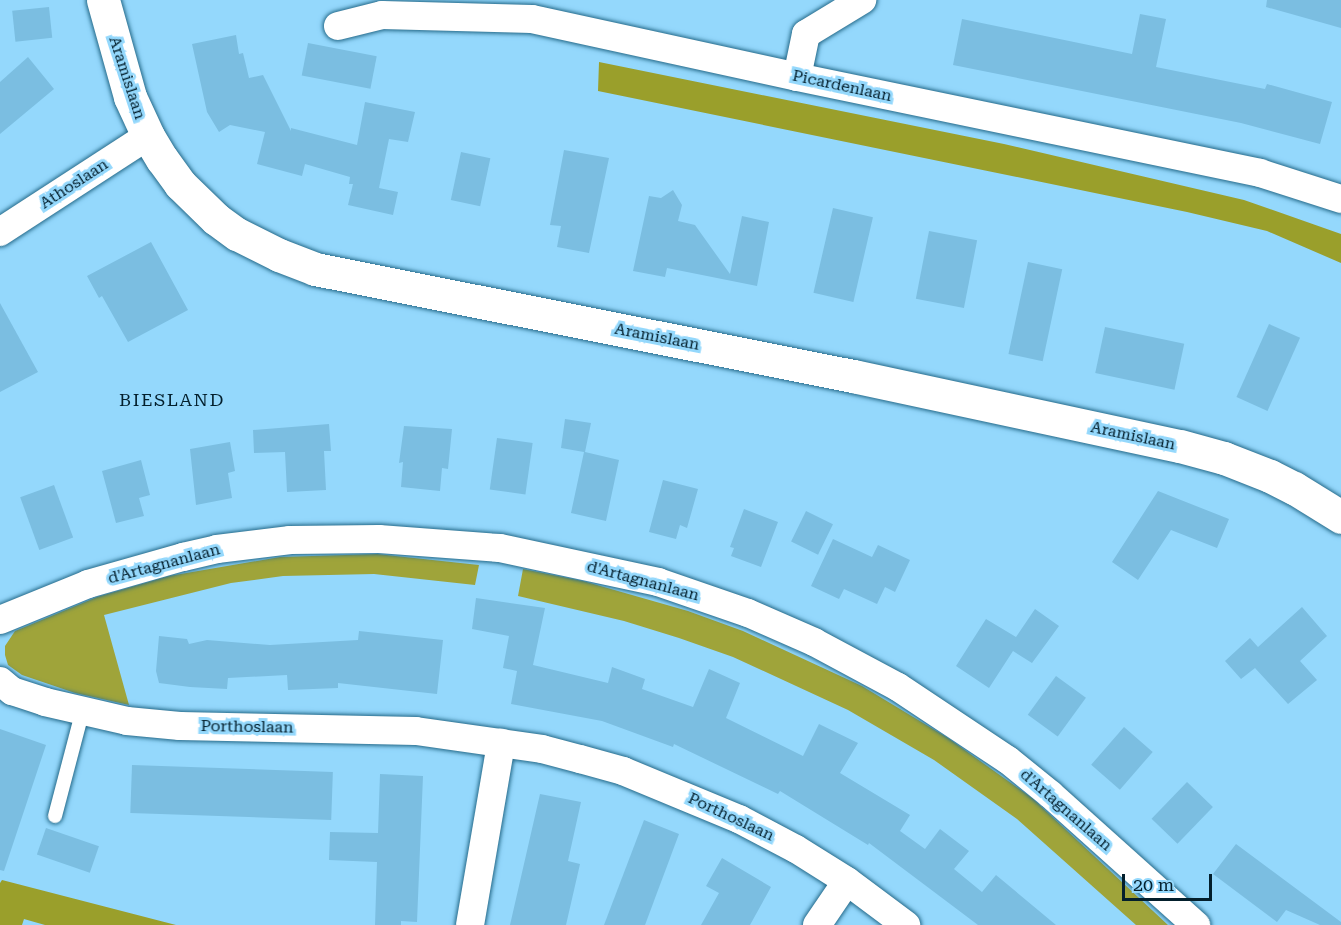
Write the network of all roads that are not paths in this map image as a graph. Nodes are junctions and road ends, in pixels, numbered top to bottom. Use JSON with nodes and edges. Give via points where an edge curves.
{"nodes":[{"id":1,"x":103,"y":0,"type":"edge"},
{"id":2,"x":862,"y":0,"type":"edge"},
{"id":3,"x":338,"y":26,"type":"dead end"},
{"id":4,"x":797,"y":77,"type":"junction"},
{"id":5,"x":148,"y":136,"type":"junction"},
{"id":6,"x":1341,"y":199,"type":"edge"},
{"id":7,"x":0,"y":232,"type":"edge"},
{"id":8,"x":1341,"y":517,"type":"edge"},
{"id":9,"x":0,"y":620,"type":"edge"},
{"id":10,"x":0,"y":681,"type":"edge"},
{"id":11,"x":82,"y":713,"type":"junction"},
{"id":12,"x":501,"y":743,"type":"junction"},
{"id":13,"x":55,"y":816,"type":"dead end"},
{"id":14,"x":847,"y":881,"type":"junction"},
{"id":15,"x":470,"y":925,"type":"edge"},
{"id":16,"x":817,"y":925,"type":"edge"},
{"id":17,"x":906,"y":925,"type":"edge"},
{"id":18,"x":1196,"y":925,"type":"edge"}],
"edges":[{"from":1,"to":5,"type":"street","name":"Aramislaan","via":[[130,97]]},
{"from":2,"to":4,"type":"street","via":[[806,34]]},
{"from":3,"to":4,"type":"street","name":"Picardenlaan","via":[[382,15],[532,19]]},
{"from":4,"to":6,"type":"street","name":"Picardenlaan","via":[[1260,173]]},
{"from":5,"to":7,"type":"street","name":"Athoslaan"},
{"from":5,"to":8,"type":"street","name":"Aramislaan","via":[[180,184],[216,219],[259,247],[315,269],[853,376],[1180,446],[1270,476]]},
{"from":9,"to":18,"type":"street","name":"d'Artagnanlaan","via":[[88,584],[164,562],[217,549],[290,540],[379,539],[500,548],[658,582],[748,613],[824,647],[898,687],[1008,760]]},
{"from":10,"to":11,"type":"street","name":"Porthoslaan","via":[[12,691]]},
{"from":11,"to":12,"type":"street","name":"Porthoslaan","via":[[180,726],[375,728]]},
{"from":11,"to":13,"type":"lane"},
{"from":12,"to":14,"type":"street","name":"Porthoslaan","via":[[623,771],[679,793],[740,819]]},
{"from":12,"to":15,"type":"street"},
{"from":14,"to":16,"type":"street"},
{"from":14,"to":17,"type":"street","name":"Porthoslaan"}]}
